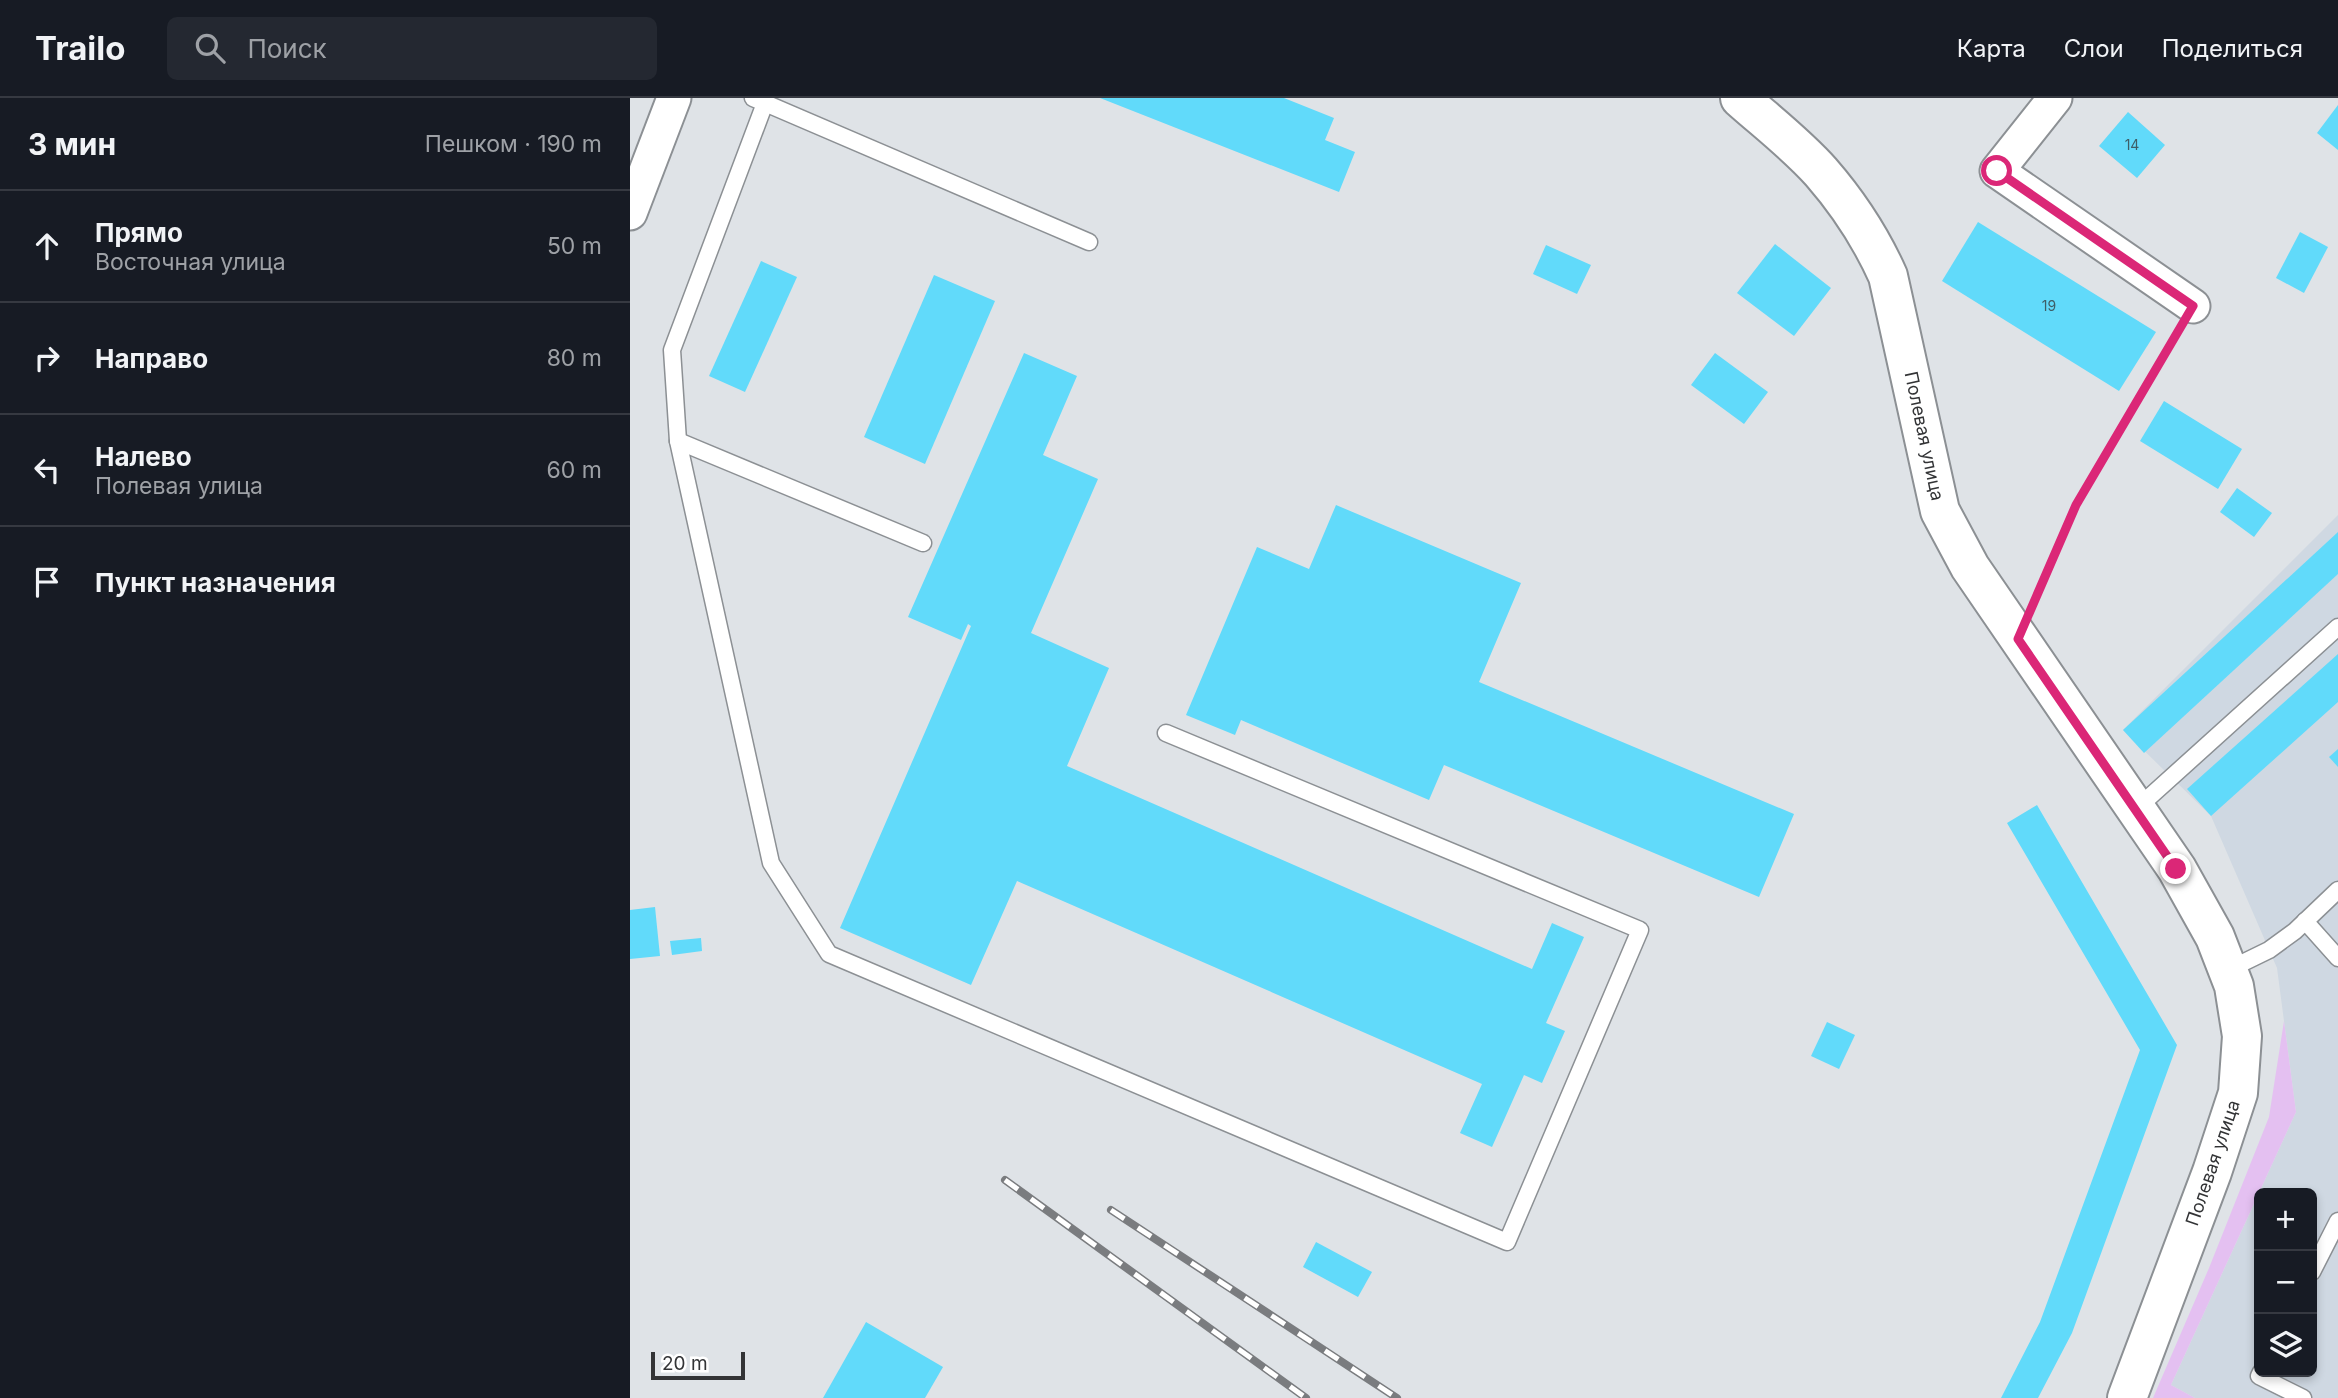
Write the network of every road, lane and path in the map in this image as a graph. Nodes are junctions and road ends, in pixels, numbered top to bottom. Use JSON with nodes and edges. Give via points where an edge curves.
{"nodes":[{"id":1,"x":674,"y":98,"type":"edge"},
{"id":2,"x":1740,"y":98,"type":"edge"},
{"id":3,"x":2055,"y":98,"type":"edge"},
{"id":4,"x":759,"y":101,"type":"edge"},
{"id":5,"x":630,"y":213,"type":"edge"},
{"id":6,"x":1089,"y":242,"type":"dead end"},
{"id":7,"x":2193,"y":306,"type":"joint"},
{"id":8,"x":678,"y":441,"type":"junction"},
{"id":9,"x":923,"y":543,"type":"dead end"},
{"id":10,"x":2338,"y":627,"type":"edge"},
{"id":11,"x":2018,"y":639,"type":"junction"},
{"id":12,"x":1166,"y":733,"type":"dead end"},
{"id":13,"x":2136,"y":810,"type":"junction"},
{"id":14,"x":2338,"y":890,"type":"edge"},
{"id":15,"x":2305,"y":921,"type":"junction"},
{"id":16,"x":2338,"y":958,"type":"edge"},
{"id":17,"x":2228,"y":970,"type":"junction"},
{"id":18,"x":2338,"y":1221,"type":"edge"},
{"id":19,"x":2317,"y":1262,"type":"edge"},
{"id":20,"x":2261,"y":1377,"type":"edge"},
{"id":21,"x":2127,"y":1398,"type":"edge"},
{"id":22,"x":2303,"y":1398,"type":"edge"}],
"edges":[{"from":1,"to":5,"type":"street"},
{"from":2,"to":11,"type":"main road","name":"Полевая улица","via":[[1819,170],[1856,217],[1880,259],[1888,276],[1940,511],[1970,567]]},
{"from":3,"to":7,"type":"street","via":[[1997,171]]},
{"from":4,"to":6,"type":"lane"},
{"from":4,"to":8,"type":"lane","via":[[672,351]]},
{"from":7,"to":11,"type":"path","via":[[2076,505]]},
{"from":8,"to":9,"type":"lane"},
{"from":8,"to":12,"type":"lane","via":[[771,863],[829,954],[1507,1242],[1640,930]]},
{"from":10,"to":13,"type":"lane"},
{"from":11,"to":13,"type":"main road","name":"Полевая улица"},
{"from":13,"to":17,"type":"main road","name":"Полевая улица","via":[[2176,869],[2215,937]]},
{"from":14,"to":15,"type":"lane"},
{"from":15,"to":16,"type":"lane"},
{"from":15,"to":17,"type":"lane","via":[[2269,950]]},
{"from":17,"to":21,"type":"main road","name":"Полевая улица","via":[[2242,1036],[2238,1093]]},
{"from":18,"to":19,"type":"lane"},
{"from":20,"to":22,"type":"lane"}]}
